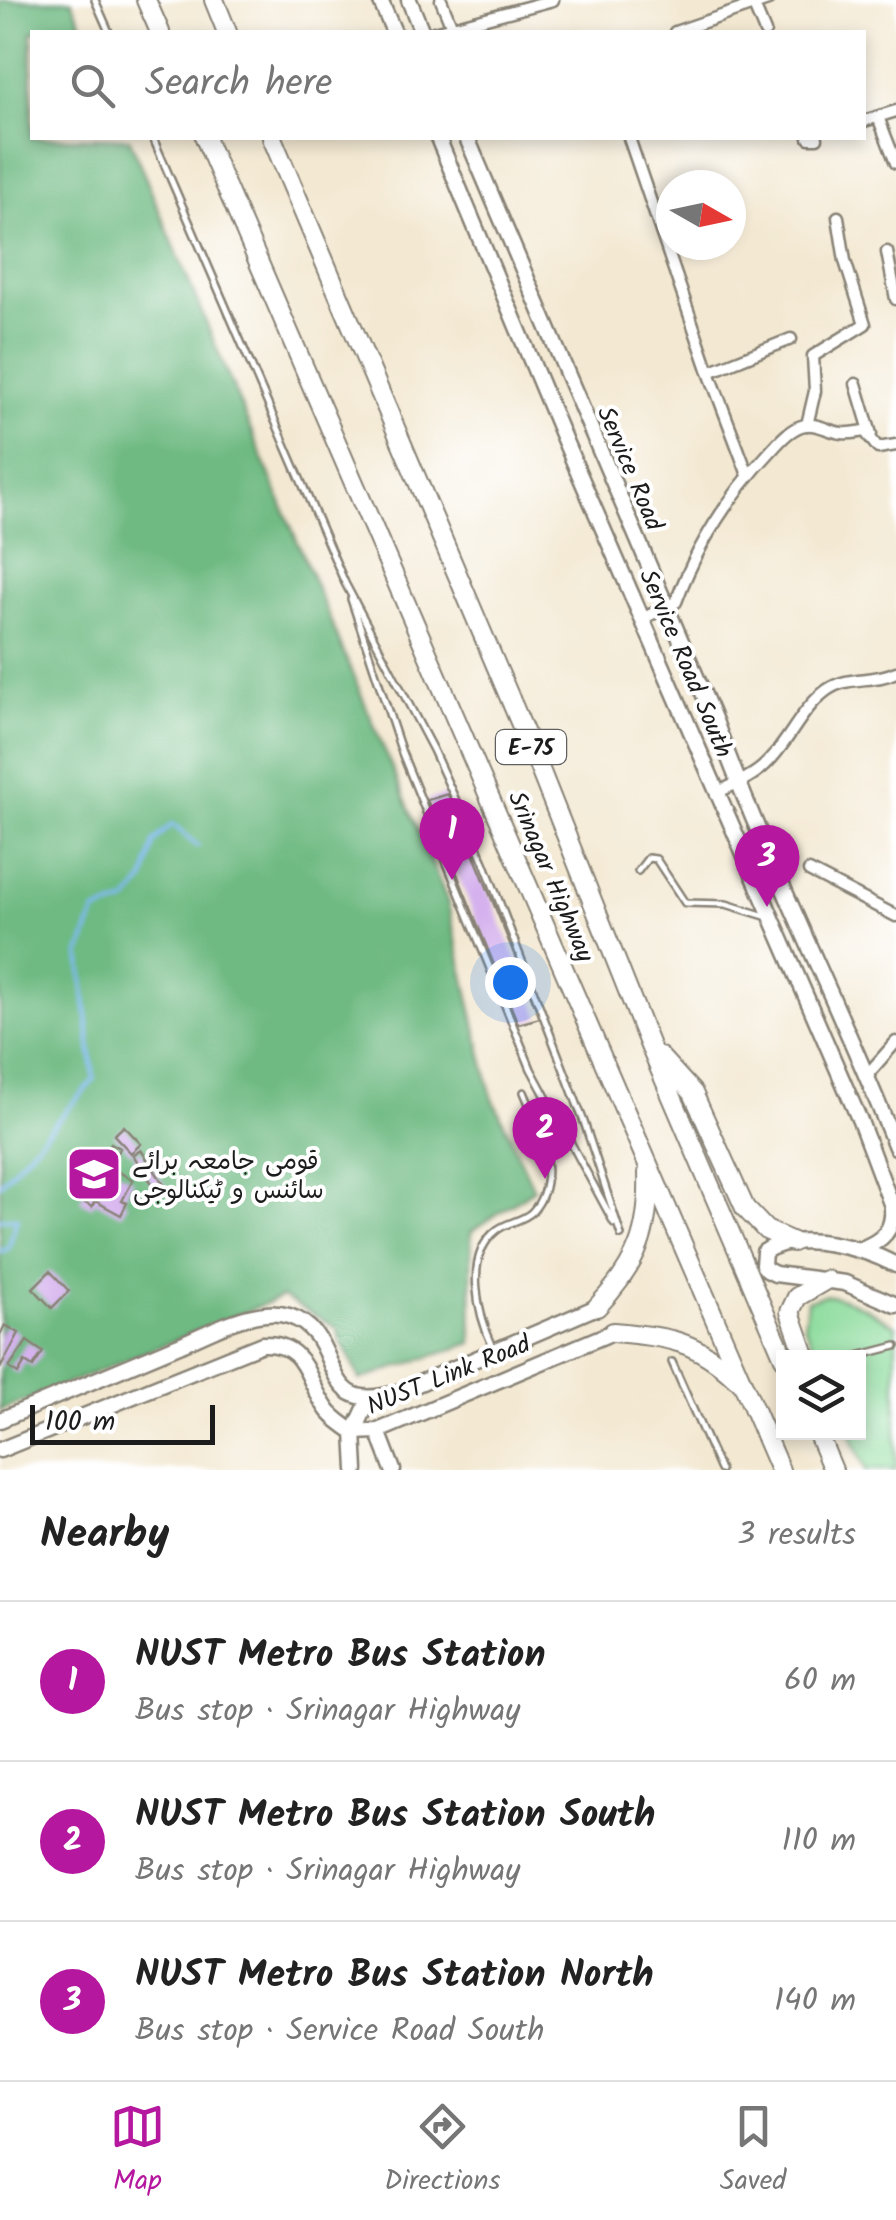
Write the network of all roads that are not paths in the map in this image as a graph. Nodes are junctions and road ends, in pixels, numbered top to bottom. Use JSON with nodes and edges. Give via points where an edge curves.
{"nodes":[{"id":1,"x":95,"y":0,"type":"edge"},
{"id":2,"x":146,"y":0,"type":"edge"},
{"id":3,"x":214,"y":0,"type":"edge"},
{"id":4,"x":380,"y":0,"type":"edge"},
{"id":5,"x":408,"y":0,"type":"edge"},
{"id":6,"x":441,"y":0,"type":"edge"},
{"id":7,"x":494,"y":0,"type":"edge"},
{"id":8,"x":552,"y":0,"type":"edge"},
{"id":9,"x":768,"y":0,"type":"edge"},
{"id":10,"x":753,"y":3,"type":"edge"},
{"id":11,"x":497,"y":16,"type":"junction"},
{"id":12,"x":452,"y":27,"type":"junction"},
{"id":13,"x":108,"y":30,"type":"edge"},
{"id":14,"x":159,"y":30,"type":"edge"},
{"id":15,"x":226,"y":30,"type":"edge"},
{"id":16,"x":393,"y":30,"type":"edge"},
{"id":17,"x":421,"y":30,"type":"edge"},
{"id":18,"x":441,"y":30,"type":"edge"},
{"id":19,"x":679,"y":30,"type":"edge"},
{"id":20,"x":764,"y":30,"type":"edge"},
{"id":21,"x":896,"y":111,"type":"edge"},
{"id":22,"x":878,"y":117,"type":"junction"},
{"id":23,"x":866,"y":121,"type":"edge"},
{"id":24,"x":154,"y":140,"type":"edge"},
{"id":25,"x":206,"y":140,"type":"edge"},
{"id":26,"x":273,"y":140,"type":"edge"},
{"id":27,"x":439,"y":140,"type":"edge"},
{"id":28,"x":468,"y":140,"type":"edge"},
{"id":29,"x":630,"y":140,"type":"edge"},
{"id":30,"x":896,"y":163,"type":"edge"},
{"id":31,"x":838,"y":217,"type":"dead end"},
{"id":32,"x":886,"y":252,"type":"dead end"},
{"id":33,"x":896,"y":299,"type":"edge"},
{"id":34,"x":791,"y":339,"type":"dead end"},
{"id":35,"x":708,"y":372,"type":"junction"},
{"id":36,"x":856,"y":384,"type":"dead end"},
{"id":37,"x":807,"y":424,"type":"junction"},
{"id":38,"x":870,"y":434,"type":"junction"},
{"id":39,"x":896,"y":444,"type":"edge"},
{"id":40,"x":748,"y":475,"type":"junction"},
{"id":41,"x":345,"y":583,"type":"junction"},
{"id":42,"x":667,"y":608,"type":"junction"},
{"id":43,"x":644,"y":618,"type":"junction"},
{"id":44,"x":693,"y":670,"type":"junction"},
{"id":45,"x":896,"y":672,"type":"edge"},
{"id":46,"x":672,"y":683,"type":"junction"},
{"id":47,"x":737,"y":782,"type":"junction"},
{"id":48,"x":718,"y":792,"type":"junction"},
{"id":49,"x":638,"y":871,"type":"dead end"},
{"id":50,"x":809,"y":871,"type":"dead end"},
{"id":51,"x":896,"y":916,"type":"edge"},
{"id":52,"x":772,"y":918,"type":"junction"},
{"id":53,"x":896,"y":1042,"type":"edge"},
{"id":54,"x":650,"y":1046,"type":"junction"},
{"id":55,"x":867,"y":1074,"type":"junction"},
{"id":56,"x":524,"y":1092,"type":"dead end"},
{"id":57,"x":896,"y":1147,"type":"edge"},
{"id":58,"x":648,"y":1160,"type":"junction"},
{"id":59,"x":894,"y":1212,"type":"edge"},
{"id":60,"x":787,"y":1243,"type":"junction"},
{"id":61,"x":861,"y":1249,"type":"junction"},
{"id":62,"x":896,"y":1265,"type":"edge"},
{"id":63,"x":826,"y":1280,"type":"junction"},
{"id":64,"x":896,"y":1305,"type":"edge"},
{"id":65,"x":597,"y":1306,"type":"joint"},
{"id":66,"x":613,"y":1332,"type":"joint"},
{"id":67,"x":896,"y":1346,"type":"edge"},
{"id":68,"x":781,"y":1350,"type":"edge"},
{"id":69,"x":803,"y":1350,"type":"edge"},
{"id":70,"x":495,"y":1351,"type":"junction"},
{"id":71,"x":866,"y":1354,"type":"edge"},
{"id":72,"x":672,"y":1362,"type":"dead end"},
{"id":73,"x":744,"y":1386,"type":"junction"},
{"id":74,"x":369,"y":1400,"type":"junction"},
{"id":75,"x":0,"y":1420,"type":"edge"},
{"id":76,"x":378,"y":1431,"type":"junction"},
{"id":77,"x":354,"y":1432,"type":"junction"},
{"id":78,"x":825,"y":1442,"type":"edge"},
{"id":79,"x":0,"y":1450,"type":"edge"},
{"id":80,"x":356,"y":1470,"type":"edge"},
{"id":81,"x":393,"y":1470,"type":"edge"},
{"id":82,"x":720,"y":1470,"type":"edge"},
{"id":83,"x":780,"y":1470,"type":"edge"},
{"id":84,"x":833,"y":1470,"type":"edge"}],
"edges":[{"from":1,"to":13,"type":"lane"},
{"from":2,"to":14,"type":"highway"},
{"from":3,"to":15,"type":"highway"},
{"from":4,"to":16,"type":"main road"},
{"from":5,"to":17,"type":"main road"},
{"from":6,"to":12,"type":"street"},
{"from":7,"to":11,"type":"street"},
{"from":8,"to":11,"type":"street"},
{"from":9,"to":10,"type":"street"},
{"from":10,"to":19,"type":"street"},
{"from":10,"to":20,"type":"street"},
{"from":11,"to":12,"type":"street"},
{"from":12,"to":18,"type":"street"},
{"from":21,"to":22,"type":"street"},
{"from":22,"to":23,"type":"street"},
{"from":22,"to":30,"type":"street"},
{"from":24,"to":41,"type":"lane"},
{"from":25,"to":58,"type":"highway","name":"Srinagar Highway","number":"E-75"},
{"from":26,"to":54,"type":"highway","name":"Srinagar Highway","number":"E-75"},
{"from":27,"to":43,"type":"main road","name":"Service Road South"},
{"from":28,"to":42,"type":"main road","name":"Service Road"},
{"from":29,"to":35,"type":"street"},
{"from":31,"to":37,"type":"street","via":[[865,324],[814,356]]},
{"from":32,"to":33,"type":"street"},
{"from":34,"to":35,"type":"street"},
{"from":35,"to":40,"type":"street"},
{"from":36,"to":38,"type":"street"},
{"from":37,"to":38,"type":"street"},
{"from":37,"to":40,"type":"street","via":[[786,435]]},
{"from":38,"to":39,"type":"street","via":[[878,448]]},
{"from":40,"to":42,"type":"street","via":[[714,520],[676,602]]},
{"from":41,"to":41,"type":"lane","via":[[484,862],[620,1235],[531,1070],[402,754]]},
{"from":42,"to":43,"type":"street"},
{"from":42,"to":44,"type":"main road","name":"Service Road"},
{"from":43,"to":46,"type":"main road","name":"Service Road South"},
{"from":44,"to":46,"type":"main road"},
{"from":44,"to":47,"type":"main road","name":"Service Road"},
{"from":45,"to":47,"type":"street","via":[[827,690],[766,764]]},
{"from":46,"to":48,"type":"main road","name":"Service Road South"},
{"from":47,"to":48,"type":"street"},
{"from":47,"to":55,"type":"main road","name":"Service Road"},
{"from":48,"to":52,"type":"main road","name":"Service Road South"},
{"from":49,"to":52,"type":"lane","via":[[656,858],[686,903],[726,904]]},
{"from":50,"to":51,"type":"street"},
{"from":52,"to":59,"type":"main road","name":"Service Road South"},
{"from":53,"to":55,"type":"street"},
{"from":54,"to":60,"type":"highway","via":[[694,1093],[745,1208]]},
{"from":54,"to":68,"type":"highway","name":"Srinagar Highway","number":"E-75"},
{"from":55,"to":57,"type":"main road","name":"Service Road"},
{"from":56,"to":70,"type":"lane","via":[[547,1167],[532,1212],[498,1229],[480,1255],[481,1321]]},
{"from":58,"to":65,"type":"highway","via":[[649,1211],[638,1250]]},
{"from":58,"to":73,"type":"highway","name":"Srinagar Highway","number":"E-75"},
{"from":59,"to":61,"type":"main road","via":[[885,1235]]},
{"from":60,"to":61,"type":"main road"},
{"from":60,"to":63,"type":"main road","via":[[764,1252],[763,1265],[775,1274]]},
{"from":61,"to":62,"type":"main road"},
{"from":63,"to":64,"type":"main road"},
{"from":63,"to":69,"type":"highway","via":[[797,1297],[790,1312]]},
{"from":65,"to":70,"type":"main road","name":"NUST Link Road"},
{"from":66,"to":73,"type":"highway","via":[[700,1349]]},
{"from":66,"to":76,"type":"main road","name":"NUST Link Road"},
{"from":67,"to":71,"type":"lane"},
{"from":70,"to":74,"type":"main road","name":"NUST Link Road"},
{"from":72,"to":82,"type":"lane"},
{"from":73,"to":83,"type":"highway","name":"Srinagar Highway","number":"E-75"},
{"from":74,"to":75,"type":"main road","name":"NUST Link Road","via":[[348,1392],[306,1325],[264,1314]]},
{"from":74,"to":77,"type":"main road"},
{"from":76,"to":77,"type":"main road","name":"NUST Link Road"},
{"from":76,"to":81,"type":"main road"},
{"from":77,"to":79,"type":"main road","name":"NUST Link Road","via":[[328,1411],[299,1356],[280,1343],[262,1344]]},
{"from":77,"to":80,"type":"main road"},
{"from":78,"to":84,"type":"highway"}]}
